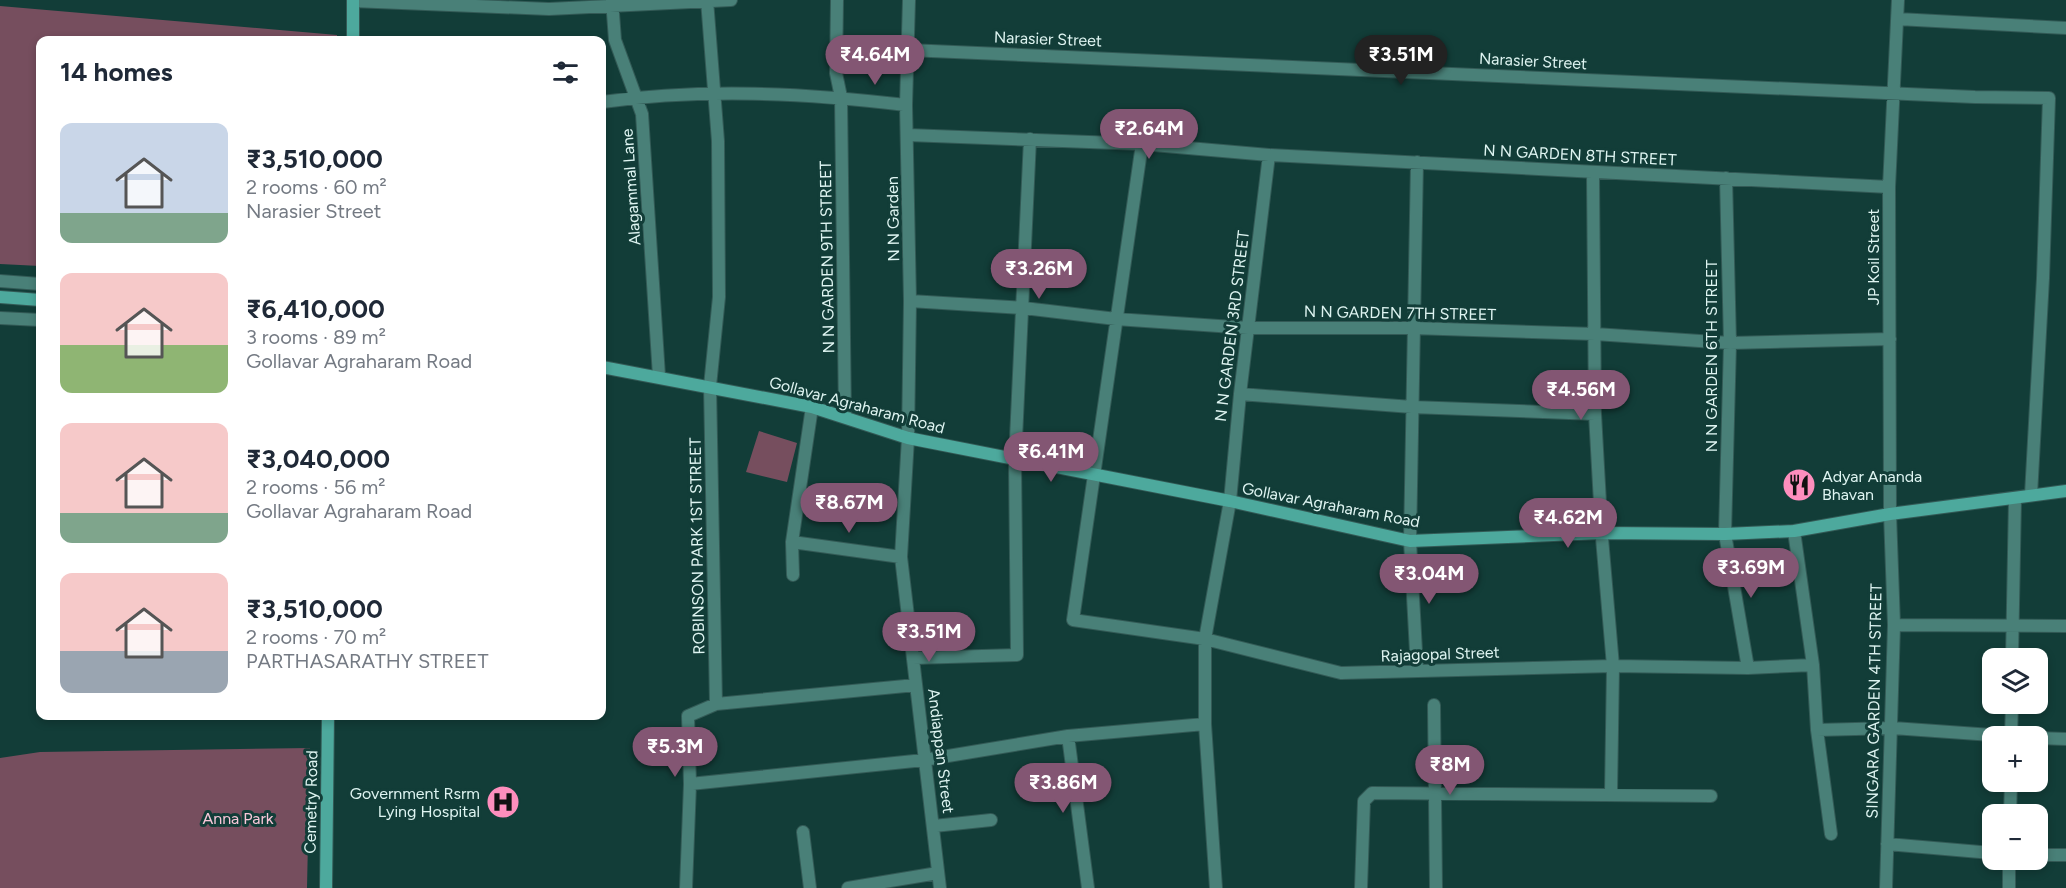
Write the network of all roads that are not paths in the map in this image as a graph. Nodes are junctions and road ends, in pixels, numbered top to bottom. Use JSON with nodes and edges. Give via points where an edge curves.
{"nodes":[{"id":1,"x":731,"y":0,"type":"edge"},
{"id":2,"x":837,"y":0,"type":"edge"},
{"id":3,"x":909,"y":0,"type":"edge"},
{"id":4,"x":1898,"y":0,"type":"edge"},
{"id":5,"x":353,"y":1,"type":"edge"},
{"id":6,"x":707,"y":1,"type":"edge"},
{"id":7,"x":612,"y":3,"type":"edge"},
{"id":8,"x":1898,"y":19,"type":"junction"},
{"id":9,"x":2066,"y":28,"type":"edge"},
{"id":10,"x":353,"y":36,"type":"edge"},
{"id":11,"x":908,"y":51,"type":"junction"},
{"id":12,"x":716,"y":92,"type":"junction"},
{"id":13,"x":1895,"y":93,"type":"junction"},
{"id":14,"x":841,"y":97,"type":"junction"},
{"id":15,"x":634,"y":98,"type":"junction"},
{"id":16,"x":606,"y":102,"type":"edge"},
{"id":17,"x":906,"y":105,"type":"junction"},
{"id":18,"x":908,"y":135,"type":"junction"},
{"id":19,"x":1030,"y":139,"type":"junction"},
{"id":20,"x":1142,"y":144,"type":"junction"},
{"id":21,"x":1269,"y":155,"type":"junction"},
{"id":22,"x":1417,"y":162,"type":"junction"},
{"id":23,"x":1593,"y":174,"type":"junction"},
{"id":24,"x":1726,"y":178,"type":"junction"},
{"id":25,"x":1889,"y":187,"type":"junction"},
{"id":26,"x":0,"y":280,"type":"edge"},
{"id":27,"x":36,"y":284,"type":"edge"},
{"id":28,"x":0,"y":297,"type":"edge"},
{"id":29,"x":36,"y":300,"type":"edge"},
{"id":30,"x":910,"y":301,"type":"junction"},
{"id":31,"x":1024,"y":308,"type":"junction"},
{"id":32,"x":0,"y":318,"type":"edge"},
{"id":33,"x":1116,"y":319,"type":"junction"},
{"id":34,"x":36,"y":320,"type":"edge"},
{"id":35,"x":1248,"y":327,"type":"junction"},
{"id":36,"x":1413,"y":328,"type":"junction"},
{"id":37,"x":1595,"y":334,"type":"junction"},
{"id":38,"x":1890,"y":339,"type":"junction"},
{"id":39,"x":1730,"y":343,"type":"junction"},
{"id":40,"x":606,"y":368,"type":"edge"},
{"id":41,"x":659,"y":376,"type":"junction"},
{"id":42,"x":710,"y":386,"type":"junction"},
{"id":43,"x":1240,"y":394,"type":"junction"},
{"id":44,"x":812,"y":407,"type":"junction"},
{"id":45,"x":1412,"y":407,"type":"junction"},
{"id":46,"x":1595,"y":414,"type":"junction"},
{"id":47,"x":845,"y":416,"type":"junction"},
{"id":48,"x":908,"y":438,"type":"junction"},
{"id":49,"x":1015,"y":460,"type":"junction"},
{"id":50,"x":1093,"y":476,"type":"junction"},
{"id":51,"x":2066,"y":491,"type":"edge"},
{"id":52,"x":2031,"y":495,"type":"junction"},
{"id":53,"x":2014,"y":499,"type":"junction"},
{"id":54,"x":1230,"y":501,"type":"junction"},
{"id":55,"x":1890,"y":514,"type":"junction"},
{"id":56,"x":1794,"y":531,"type":"junction"},
{"id":57,"x":1601,"y":533,"type":"junction"},
{"id":58,"x":1725,"y":534,"type":"junction"},
{"id":59,"x":1410,"y":541,"type":"junction"},
{"id":60,"x":792,"y":542,"type":"junction"},
{"id":61,"x":901,"y":557,"type":"junction"},
{"id":62,"x":793,"y":575,"type":"dead end"},
{"id":63,"x":1894,"y":625,"type":"junction"},
{"id":64,"x":2013,"y":626,"type":"junction"},
{"id":65,"x":2066,"y":626,"type":"edge"},
{"id":66,"x":1205,"y":639,"type":"junction"},
{"id":67,"x":2012,"y":648,"type":"edge"},
{"id":68,"x":913,"y":658,"type":"junction"},
{"id":69,"x":1814,"y":665,"type":"junction"},
{"id":70,"x":1613,"y":666,"type":"junction"},
{"id":71,"x":1748,"y":668,"type":"junction"},
{"id":72,"x":1417,"y":670,"type":"junction"},
{"id":73,"x":916,"y":685,"type":"junction"},
{"id":74,"x":716,"y":704,"type":"junction"},
{"id":75,"x":1434,"y":705,"type":"dead end"},
{"id":76,"x":328,"y":720,"type":"edge"},
{"id":77,"x":1205,"y":724,"type":"junction"},
{"id":78,"x":1893,"y":728,"type":"junction"},
{"id":79,"x":1817,"y":730,"type":"junction"},
{"id":80,"x":1982,"y":734,"type":"edge"},
{"id":81,"x":1068,"y":736,"type":"junction"},
{"id":82,"x":2048,"y":738,"type":"edge"},
{"id":83,"x":2066,"y":739,"type":"edge"},
{"id":84,"x":924,"y":760,"type":"junction"},
{"id":85,"x":690,"y":784,"type":"junction"},
{"id":86,"x":1436,"y":793,"type":"junction"},
{"id":87,"x":1611,"y":794,"type":"junction"},
{"id":88,"x":1712,"y":796,"type":"dead end"},
{"id":89,"x":991,"y":820,"type":"dead end"},
{"id":90,"x":934,"y":826,"type":"junction"},
{"id":91,"x":804,"y":832,"type":"dead end"},
{"id":92,"x":1831,"y":834,"type":"dead end"},
{"id":93,"x":1887,"y":844,"type":"junction"},
{"id":94,"x":1982,"y":852,"type":"edge"},
{"id":95,"x":2048,"y":855,"type":"edge"},
{"id":96,"x":2066,"y":855,"type":"edge"},
{"id":97,"x":2009,"y":870,"type":"edge"},
{"id":98,"x":938,"y":873,"type":"junction"},
{"id":99,"x":326,"y":888,"type":"edge"},
{"id":100,"x":686,"y":888,"type":"edge"},
{"id":101,"x":810,"y":888,"type":"edge"},
{"id":102,"x":849,"y":888,"type":"edge"},
{"id":103,"x":940,"y":888,"type":"edge"},
{"id":104,"x":1089,"y":888,"type":"edge"},
{"id":105,"x":1216,"y":888,"type":"edge"},
{"id":106,"x":1361,"y":888,"type":"edge"},
{"id":107,"x":1436,"y":888,"type":"edge"},
{"id":108,"x":1886,"y":888,"type":"edge"},
{"id":109,"x":2009,"y":888,"type":"edge"}],
"edges":[{"from":1,"to":6,"type":"street"},
{"from":2,"to":14,"type":"street","name":"N N GARDEN 9TH STREET","via":[[836,73]]},
{"from":3,"to":11,"type":"street","name":"N N Garden"},
{"from":4,"to":8,"type":"street","name":"JP Koil Street"},
{"from":5,"to":7,"type":"street","via":[[549,9]]},
{"from":5,"to":10,"type":"street"},
{"from":6,"to":7,"type":"street"},
{"from":6,"to":12,"type":"street","name":"ROBINSON PARK 1ST STREET"},
{"from":7,"to":15,"type":"street","name":"Alagammal Lane","via":[[615,40]]},
{"from":8,"to":9,"type":"street"},
{"from":8,"to":13,"type":"street","name":"JP Koil Street"},
{"from":11,"to":13,"type":"street","name":"Narasier Street"},
{"from":11,"to":17,"type":"street","name":"N N Garden"},
{"from":12,"to":14,"type":"street"},
{"from":12,"to":15,"type":"street"},
{"from":12,"to":42,"type":"street","name":"ROBINSON PARK 1ST STREET","via":[[719,297]]},
{"from":13,"to":25,"type":"street","name":"JP Koil Street"},
{"from":13,"to":52,"type":"street","name":"Narasier Street","via":[[2049,98]]},
{"from":14,"to":17,"type":"street"},
{"from":14,"to":47,"type":"street","name":"N N GARDEN 9TH STREET"},
{"from":15,"to":16,"type":"street"},
{"from":15,"to":41,"type":"street","name":"Alagammal Lane","via":[[642,114]]},
{"from":17,"to":18,"type":"street","name":"N N Garden"},
{"from":18,"to":19,"type":"street","name":"N N GARDEN 8TH STREET"},
{"from":18,"to":30,"type":"street","name":"N N Garden"},
{"from":19,"to":20,"type":"street","name":"N N GARDEN 8TH STREET"},
{"from":19,"to":31,"type":"street"},
{"from":20,"to":21,"type":"street","name":"N N GARDEN 8TH STREET"},
{"from":20,"to":33,"type":"street"},
{"from":21,"to":22,"type":"street","name":"N N GARDEN 8TH STREET"},
{"from":21,"to":35,"type":"street","name":"N N GARDEN 3RD STREET"},
{"from":22,"to":23,"type":"street","name":"N N GARDEN 8TH STREET"},
{"from":22,"to":36,"type":"street"},
{"from":23,"to":24,"type":"street","name":"N N GARDEN 8TH STREET"},
{"from":23,"to":37,"type":"street"},
{"from":24,"to":25,"type":"street","name":"N N GARDEN 8TH STREET"},
{"from":24,"to":39,"type":"street","name":"N N GARDEN 6TH STREET"},
{"from":25,"to":38,"type":"street","name":"JP Koil Street"},
{"from":26,"to":27,"type":"street"},
{"from":28,"to":29,"type":"street"},
{"from":30,"to":31,"type":"street","name":"N N GARDEN 7TH STREET"},
{"from":30,"to":48,"type":"street","name":"N N Garden"},
{"from":31,"to":33,"type":"street","name":"N N GARDEN 7TH STREET"},
{"from":31,"to":49,"type":"street"},
{"from":32,"to":34,"type":"street"},
{"from":33,"to":35,"type":"street","name":"N N GARDEN 7TH STREET"},
{"from":33,"to":50,"type":"street"},
{"from":35,"to":36,"type":"street","name":"N N GARDEN 7TH STREET"},
{"from":35,"to":43,"type":"street","name":"N N GARDEN 3RD STREET"},
{"from":36,"to":37,"type":"street","name":"N N GARDEN 7TH STREET"},
{"from":36,"to":45,"type":"street"},
{"from":37,"to":39,"type":"street","name":"N N GARDEN 7TH STREET"},
{"from":37,"to":46,"type":"street"},
{"from":38,"to":39,"type":"street","name":"N N GARDEN 7TH STREET"},
{"from":38,"to":55,"type":"street","name":"JP Koil Street"},
{"from":39,"to":58,"type":"street","name":"N N GARDEN 6TH STREET"},
{"from":40,"to":41,"type":"street","name":"Gollavar Agraharam Road"},
{"from":41,"to":42,"type":"street","name":"Gollavar Agraharam Road"},
{"from":42,"to":44,"type":"street","name":"Gollavar Agraharam Road"},
{"from":42,"to":74,"type":"street","name":"ROBINSON PARK 1ST STREET"},
{"from":43,"to":45,"type":"street"},
{"from":43,"to":54,"type":"street","name":"N N GARDEN 3RD STREET"},
{"from":44,"to":47,"type":"street","name":"Gollavar Agraharam Road"},
{"from":44,"to":60,"type":"street"},
{"from":45,"to":46,"type":"street"},
{"from":45,"to":59,"type":"street"},
{"from":46,"to":57,"type":"street"},
{"from":47,"to":48,"type":"street","name":"Gollavar Agraharam Road"},
{"from":48,"to":49,"type":"street","name":"Gollavar Agraharam Road"},
{"from":48,"to":61,"type":"street","name":"Andiappan Street"},
{"from":49,"to":50,"type":"street","name":"Gollavar Agraharam Road"},
{"from":49,"to":68,"type":"street","via":[[1017,655]]},
{"from":50,"to":54,"type":"street","name":"Gollavar Agraharam Road"},
{"from":50,"to":66,"type":"street","name":"Rajagopal Street","via":[[1074,620]]},
{"from":51,"to":52,"type":"street","name":"Gollavar Agraharam Road"},
{"from":52,"to":53,"type":"street","name":"Gollavar Agraharam Road"},
{"from":53,"to":55,"type":"street","name":"Gollavar Agraharam Road"},
{"from":53,"to":64,"type":"street"},
{"from":54,"to":59,"type":"street","name":"Gollavar Agraharam Road"},
{"from":54,"to":66,"type":"street","name":"N N GARDEN 3RD STREET"},
{"from":55,"to":56,"type":"street","name":"Gollavar Agraharam Road"},
{"from":55,"to":63,"type":"street","name":"SINGARA GARDEN 4TH STREET"},
{"from":56,"to":58,"type":"street","name":"Gollavar Agraharam Road"},
{"from":56,"to":69,"type":"street"},
{"from":57,"to":58,"type":"street","name":"Gollavar Agraharam Road"},
{"from":57,"to":59,"type":"street","name":"Gollavar Agraharam Road"},
{"from":57,"to":70,"type":"street"},
{"from":58,"to":71,"type":"street","name":"N N GARDEN 6TH STREET"},
{"from":59,"to":72,"type":"street"},
{"from":60,"to":61,"type":"street"},
{"from":60,"to":62,"type":"street"},
{"from":61,"to":68,"type":"street","name":"Andiappan Street"},
{"from":63,"to":64,"type":"street"},
{"from":63,"to":78,"type":"street","name":"SINGARA GARDEN 4TH STREET"},
{"from":64,"to":65,"type":"street"},
{"from":64,"to":67,"type":"street"},
{"from":66,"to":72,"type":"street","name":"Rajagopal Street","via":[[1341,673]]},
{"from":66,"to":77,"type":"street","name":"N N GARDEN 3RD STREET"},
{"from":68,"to":73,"type":"street","name":"Andiappan Street"},
{"from":69,"to":71,"type":"street","name":"Rajagopal Street"},
{"from":69,"to":79,"type":"street"},
{"from":70,"to":71,"type":"street","name":"Rajagopal Street"},
{"from":70,"to":72,"type":"street","name":"Rajagopal Street"},
{"from":70,"to":87,"type":"street"},
{"from":73,"to":74,"type":"street"},
{"from":73,"to":84,"type":"street","name":"Andiappan Street"},
{"from":74,"to":85,"type":"street","via":[[688,716]]},
{"from":75,"to":86,"type":"street"},
{"from":76,"to":99,"type":"street","name":"Cemetry Road"},
{"from":77,"to":81,"type":"street"},
{"from":77,"to":105,"type":"street","name":"N N GARDEN 3RD STREET"},
{"from":78,"to":79,"type":"street"},
{"from":78,"to":80,"type":"street"},
{"from":78,"to":93,"type":"street","name":"SINGARA GARDEN 4TH STREET"},
{"from":79,"to":92,"type":"street"},
{"from":81,"to":84,"type":"street"},
{"from":81,"to":104,"type":"street"},
{"from":82,"to":83,"type":"street"},
{"from":84,"to":85,"type":"street"},
{"from":84,"to":90,"type":"street","name":"Andiappan Street"},
{"from":85,"to":100,"type":"street"},
{"from":86,"to":87,"type":"street"},
{"from":86,"to":106,"type":"street","via":[[1372,792],[1367,796]]},
{"from":86,"to":107,"type":"street"},
{"from":87,"to":88,"type":"street"},
{"from":89,"to":90,"type":"street"},
{"from":90,"to":98,"type":"street","name":"Andiappan Street"},
{"from":91,"to":101,"type":"street"},
{"from":93,"to":94,"type":"street"},
{"from":93,"to":108,"type":"street","name":"SINGARA GARDEN 4TH STREET"},
{"from":95,"to":96,"type":"street"},
{"from":97,"to":109,"type":"street"},
{"from":98,"to":102,"type":"street"},
{"from":98,"to":103,"type":"street","name":"Andiappan Street"}]}
